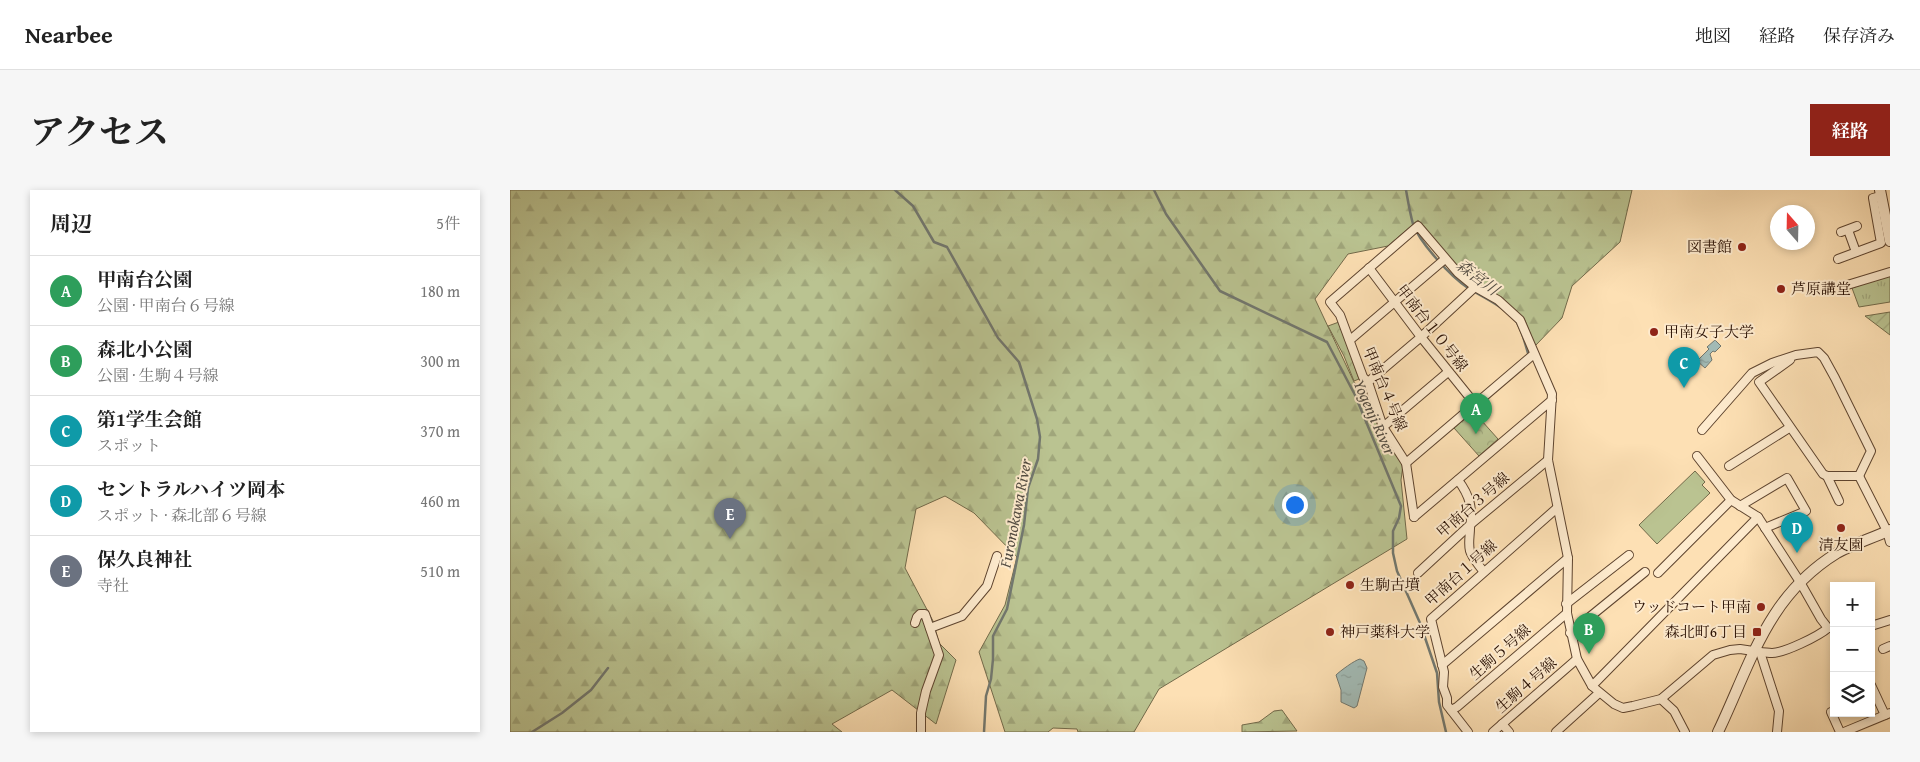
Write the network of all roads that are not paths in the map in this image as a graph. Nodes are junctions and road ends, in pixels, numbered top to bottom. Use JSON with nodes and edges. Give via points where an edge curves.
{"nodes":[{"id":1,"x":1880,"y":193,"type":"edge"},
{"id":2,"x":1857,"y":226,"type":"dead end"},
{"id":3,"x":1890,"y":241,"type":"edge"},
{"id":4,"x":1856,"y":252,"type":"junction"},
{"id":5,"x":1445,"y":259,"type":"junction"},
{"id":6,"x":1838,"y":259,"type":"dead end"},
{"id":7,"x":1370,"y":268,"type":"junction"},
{"id":8,"x":1890,"y":272,"type":"edge"},
{"id":9,"x":1475,"y":286,"type":"junction"},
{"id":10,"x":1844,"y":286,"type":"dead end"},
{"id":11,"x":1394,"y":302,"type":"junction"},
{"id":12,"x":1420,"y":337,"type":"junction"},
{"id":13,"x":1350,"y":340,"type":"junction"},
{"id":14,"x":1534,"y":354,"type":"junction"},
{"id":15,"x":1796,"y":355,"type":"junction"},
{"id":16,"x":1448,"y":372,"type":"junction"},
{"id":17,"x":1368,"y":382,"type":"junction"},
{"id":18,"x":1552,"y":400,"type":"junction"},
{"id":19,"x":1475,"y":404,"type":"junction"},
{"id":20,"x":1383,"y":428,"type":"junction"},
{"id":21,"x":1789,"y":428,"type":"junction"},
{"id":22,"x":1702,"y":430,"type":"dead end"},
{"id":23,"x":1697,"y":456,"type":"dead end"},
{"id":24,"x":1548,"y":460,"type":"junction"},
{"id":25,"x":1406,"y":463,"type":"junction"},
{"id":26,"x":1729,"y":466,"type":"dead end"},
{"id":27,"x":1827,"y":476,"type":"junction"},
{"id":28,"x":1859,"y":476,"type":"junction"},
{"id":29,"x":1458,"y":480,"type":"junction"},
{"id":30,"x":1731,"y":500,"type":"junction"},
{"id":31,"x":1839,"y":501,"type":"dead end"},
{"id":32,"x":1740,"y":506,"type":"junction"},
{"id":33,"x":1557,"y":508,"type":"junction"},
{"id":34,"x":1758,"y":517,"type":"junction"},
{"id":35,"x":1471,"y":524,"type":"junction"},
{"id":36,"x":1765,"y":528,"type":"junction"},
{"id":37,"x":1889,"y":530,"type":"edge"},
{"id":38,"x":1890,"y":542,"type":"edge"},
{"id":39,"x":1629,"y":555,"type":"dead end"},
{"id":40,"x":997,"y":556,"type":"dead end"},
{"id":41,"x":1568,"y":558,"type":"junction"},
{"id":42,"x":1483,"y":571,"type":"junction"},
{"id":43,"x":1645,"y":572,"type":"dead end"},
{"id":44,"x":1418,"y":573,"type":"dead end"},
{"id":45,"x":1658,"y":573,"type":"dead end"},
{"id":46,"x":1800,"y":582,"type":"junction"},
{"id":47,"x":1566,"y":608,"type":"junction"},
{"id":48,"x":1890,"y":620,"type":"edge"},
{"id":49,"x":915,"y":623,"type":"dead end"},
{"id":50,"x":1875,"y":625,"type":"edge"},
{"id":51,"x":1830,"y":627,"type":"edge"},
{"id":52,"x":930,"y":628,"type":"junction"},
{"id":53,"x":1830,"y":629,"type":"edge"},
{"id":54,"x":1570,"y":633,"type":"junction"},
{"id":55,"x":1756,"y":652,"type":"junction"},
{"id":56,"x":1577,"y":659,"type":"junction"},
{"id":57,"x":1442,"y":665,"type":"junction"},
{"id":58,"x":1592,"y":686,"type":"junction"},
{"id":59,"x":1600,"y":693,"type":"junction"},
{"id":60,"x":1875,"y":697,"type":"edge"},
{"id":61,"x":1661,"y":699,"type":"junction"},
{"id":62,"x":1451,"y":710,"type":"junction"},
{"id":63,"x":1887,"y":714,"type":"edge"},
{"id":64,"x":1833,"y":717,"type":"edge"},
{"id":65,"x":1502,"y":724,"type":"junction"},
{"id":66,"x":1560,"y":731,"type":"edge"},
{"id":67,"x":921,"y":732,"type":"edge"},
{"id":68,"x":1468,"y":732,"type":"edge"},
{"id":69,"x":1492,"y":732,"type":"edge"},
{"id":70,"x":1509,"y":732,"type":"edge"},
{"id":71,"x":1685,"y":732,"type":"edge"},
{"id":72,"x":1718,"y":732,"type":"edge"},
{"id":73,"x":1777,"y":732,"type":"edge"},
{"id":74,"x":1840,"y":732,"type":"edge"},
{"id":75,"x":1844,"y":732,"type":"edge"}],
"edges":[{"from":1,"to":3,"type":"street"},
{"from":1,"to":4,"type":"street","via":[[1873,198],[1881,243]]},
{"from":2,"to":4,"type":"street","via":[[1845,231]]},
{"from":4,"to":6,"type":"street"},
{"from":5,"to":7,"type":"street","via":[[1418,226]]},
{"from":5,"to":9,"type":"street"},
{"from":5,"to":11,"type":"street"},
{"from":7,"to":11,"type":"street","name":"甲南台１０号線"},
{"from":7,"to":13,"type":"street","name":"甲南台４号線","via":[[1330,302],[1340,315]]},
{"from":8,"to":10,"type":"street"},
{"from":9,"to":12,"type":"street"},
{"from":9,"to":14,"type":"street","via":[[1498,300],[1520,320]]},
{"from":11,"to":12,"type":"street","name":"甲南台１０号線"},
{"from":11,"to":13,"type":"street"},
{"from":12,"to":16,"type":"street","name":"甲南台１０号線"},
{"from":12,"to":17,"type":"street"},
{"from":13,"to":17,"type":"street","name":"甲南台４号線","via":[[1363,377]]},
{"from":14,"to":18,"type":"street"},
{"from":14,"to":19,"type":"street"},
{"from":15,"to":21,"type":"street","via":[[1759,382]]},
{"from":15,"to":22,"type":"street","via":[[1752,373]]},
{"from":15,"to":28,"type":"street","via":[[1818,352],[1835,378],[1871,451]]},
{"from":16,"to":19,"type":"street","name":"甲南台１０号線"},
{"from":16,"to":20,"type":"street"},
{"from":17,"to":20,"type":"street","name":"甲南台４号線"},
{"from":18,"to":24,"type":"street"},
{"from":18,"to":29,"type":"street"},
{"from":19,"to":25,"type":"street"},
{"from":20,"to":25,"type":"street","name":"甲南台４号線"},
{"from":21,"to":26,"type":"street"},
{"from":21,"to":27,"type":"street"},
{"from":23,"to":30,"type":"street"},
{"from":24,"to":33,"type":"street"},
{"from":24,"to":35,"type":"street","name":"甲南台３号線"},
{"from":25,"to":29,"type":"street","name":"甲南台４号線","via":[[1414,517]]},
{"from":27,"to":28,"type":"street"},
{"from":27,"to":31,"type":"street"},
{"from":28,"to":37,"type":"street"},
{"from":29,"to":35,"type":"street","via":[[1470,500]]},
{"from":30,"to":32,"type":"street"},
{"from":30,"to":45,"type":"street"},
{"from":32,"to":34,"type":"street"},
{"from":32,"to":36,"type":"street","via":[[1787,478],[1806,511]]},
{"from":33,"to":41,"type":"street"},
{"from":33,"to":42,"type":"street","name":"甲南台１号線"},
{"from":34,"to":36,"type":"street"},
{"from":34,"to":58,"type":"street"},
{"from":35,"to":42,"type":"street","via":[[1471,554]]},
{"from":35,"to":44,"type":"street","name":"甲南台３号線"},
{"from":36,"to":46,"type":"street"},
{"from":37,"to":38,"type":"street"},
{"from":37,"to":46,"type":"street","via":[[1838,553]]},
{"from":39,"to":47,"type":"street","name":"生駒５号線"},
{"from":40,"to":52,"type":"street","via":[[988,586],[962,616]]},
{"from":41,"to":47,"type":"street"},
{"from":41,"to":57,"type":"street"},
{"from":42,"to":57,"type":"street","name":"甲南台１号線","via":[[1431,619]]},
{"from":43,"to":54,"type":"street"},
{"from":46,"to":51,"type":"street","via":[[1812,605]]},
{"from":46,"to":55,"type":"street","via":[[1777,610]]},
{"from":47,"to":54,"type":"street"},
{"from":47,"to":62,"type":"street","name":"生駒５号線"},
{"from":48,"to":50,"type":"street"},
{"from":49,"to":52,"type":"street","via":[[920,614],[925,614]]},
{"from":52,"to":67,"type":"street","via":[[939,656],[926,691]]},
{"from":53,"to":55,"type":"street","via":[[1774,653]]},
{"from":54,"to":56,"type":"street"},
{"from":55,"to":61,"type":"street","via":[[1740,649],[1713,655]]},
{"from":55,"to":72,"type":"street"},
{"from":55,"to":73,"type":"street","via":[[1779,711]]},
{"from":56,"to":58,"type":"street"},
{"from":56,"to":65,"type":"street","name":"生駒４号線"},
{"from":57,"to":62,"type":"street","via":[[1443,687]]},
{"from":58,"to":59,"type":"street"},
{"from":59,"to":61,"type":"street","via":[[1623,708]]},
{"from":59,"to":66,"type":"street"},
{"from":60,"to":63,"type":"street"},
{"from":61,"to":71,"type":"street","via":[[1674,711]]},
{"from":62,"to":68,"type":"street"},
{"from":63,"to":75,"type":"street"},
{"from":64,"to":74,"type":"street"},
{"from":65,"to":69,"type":"street","name":"生駒４号線"},
{"from":65,"to":70,"type":"street"}]}
